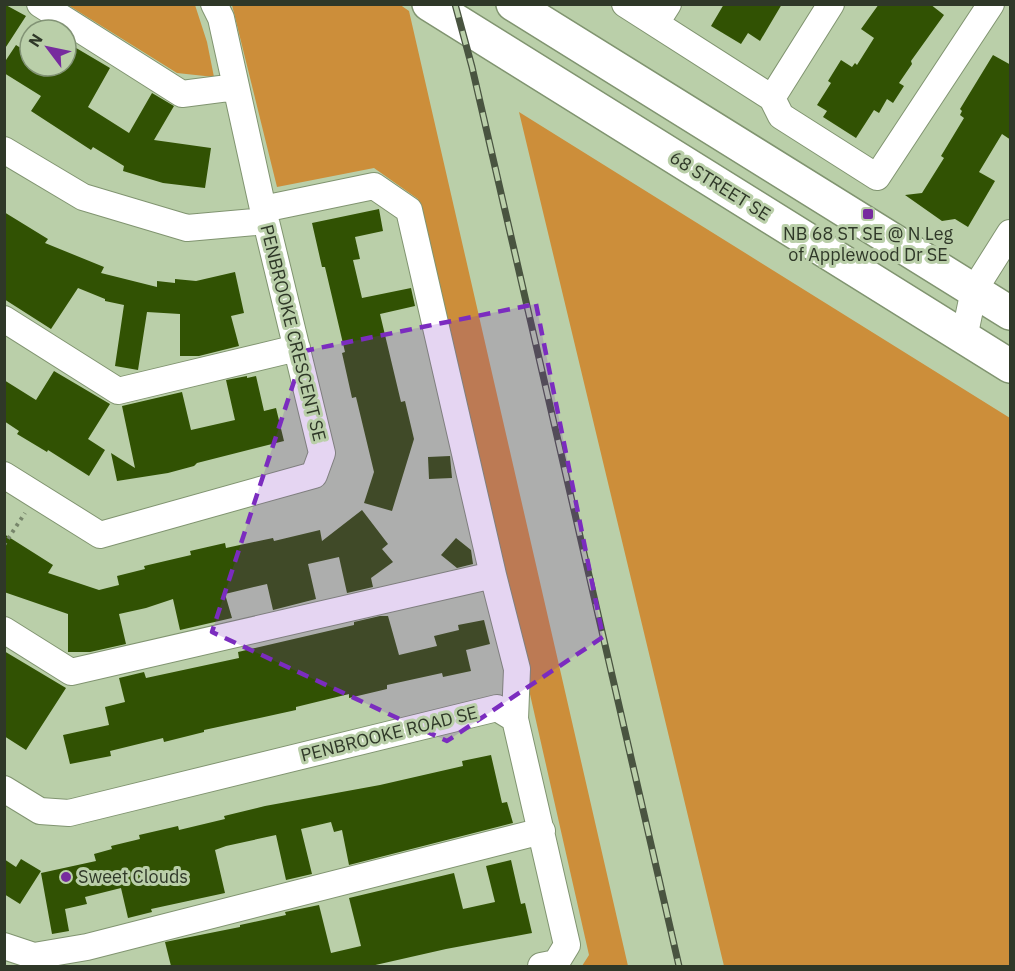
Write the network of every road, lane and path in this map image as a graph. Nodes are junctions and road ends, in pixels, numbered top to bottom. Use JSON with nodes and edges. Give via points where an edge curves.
{"nodes":[{"id":1,"x":40,"y":4,"type":"edge"},
{"id":2,"x":214,"y":4,"type":"edge"},
{"id":3,"x":429,"y":4,"type":"edge"},
{"id":4,"x":513,"y":4,"type":"edge"},
{"id":5,"x":625,"y":4,"type":"edge"},
{"id":6,"x":831,"y":4,"type":"edge"},
{"id":7,"x":991,"y":4,"type":"edge"},
{"id":8,"x":662,"y":14,"type":"edge"},
{"id":9,"x":236,"y":87,"type":"junction"},
{"id":10,"x":772,"y":98,"type":"junction"},
{"id":11,"x":4,"y":150,"type":"edge"},
{"id":12,"x":264,"y":215,"type":"junction"},
{"id":13,"x":1011,"y":233,"type":"edge"},
{"id":14,"x":974,"y":290,"type":"junction"},
{"id":15,"x":1009,"y":309,"type":"edge"},
{"id":16,"x":4,"y":319,"type":"edge"},
{"id":17,"x":964,"y":338,"type":"junction"},
{"id":18,"x":297,"y":348,"type":"junction"},
{"id":19,"x":1011,"y":366,"type":"edge"},
{"id":20,"x":4,"y":475,"type":"edge"},
{"id":21,"x":36,"y":495,"type":"junction"},
{"id":22,"x":4,"y":545,"type":"edge"},
{"id":23,"x":493,"y":575,"type":"junction"},
{"id":24,"x":4,"y":630,"type":"edge"},
{"id":25,"x":515,"y":719,"type":"junction"},
{"id":26,"x":4,"y":789,"type":"edge"},
{"id":27,"x":542,"y":831,"type":"junction"},
{"id":28,"x":4,"y":946,"type":"edge"},
{"id":29,"x":541,"y":966,"type":"edge"}],
"edges":[{"from":1,"to":9,"type":"street","via":[[182,94]]},
{"from":2,"to":9,"type":"street","name":"PENBROOKE CRESCENT SE","via":[[221,18]]},
{"from":3,"to":17,"type":"main road","name":"68 STREET SE"},
{"from":4,"to":14,"type":"main road"},
{"from":5,"to":8,"type":"street"},
{"from":6,"to":10,"type":"street"},
{"from":7,"to":10,"type":"street","via":[[877,177],[781,116]]},
{"from":8,"to":10,"type":"street"},
{"from":9,"to":12,"type":"street","name":"PENBROOKE CRESCENT SE"},
{"from":11,"to":12,"type":"street","via":[[83,197],[187,228]]},
{"from":12,"to":18,"type":"street","name":"PENBROOKE CRESCENT SE"},
{"from":12,"to":23,"type":"street","via":[[374,186],[409,210]]},
{"from":13,"to":14,"type":"street"},
{"from":14,"to":15,"type":"main road"},
{"from":14,"to":17,"type":"street"},
{"from":15,"to":17,"type":"street"},
{"from":16,"to":18,"type":"street","via":[[118,390]]},
{"from":17,"to":19,"type":"main road","name":"68 STREET SE"},
{"from":18,"to":21,"type":"street","name":"PENBROOKE CRESCENT SE","via":[[322,453],[314,475],[100,534]]},
{"from":20,"to":21,"type":"street","name":"PENBROOKE CRESCENT SE"},
{"from":21,"to":22,"type":"path"},
{"from":23,"to":24,"type":"street","via":[[71,672]]},
{"from":23,"to":25,"type":"street","via":[[517,669]]},
{"from":25,"to":26,"type":"street","name":"PENBROOKE ROAD SE","via":[[497,708],[69,813],[40,811]]},
{"from":25,"to":27,"type":"street"},
{"from":27,"to":28,"type":"street","via":[[87,947],[34,956]]},
{"from":27,"to":29,"type":"street","via":[[567,945],[556,963]]}]}
